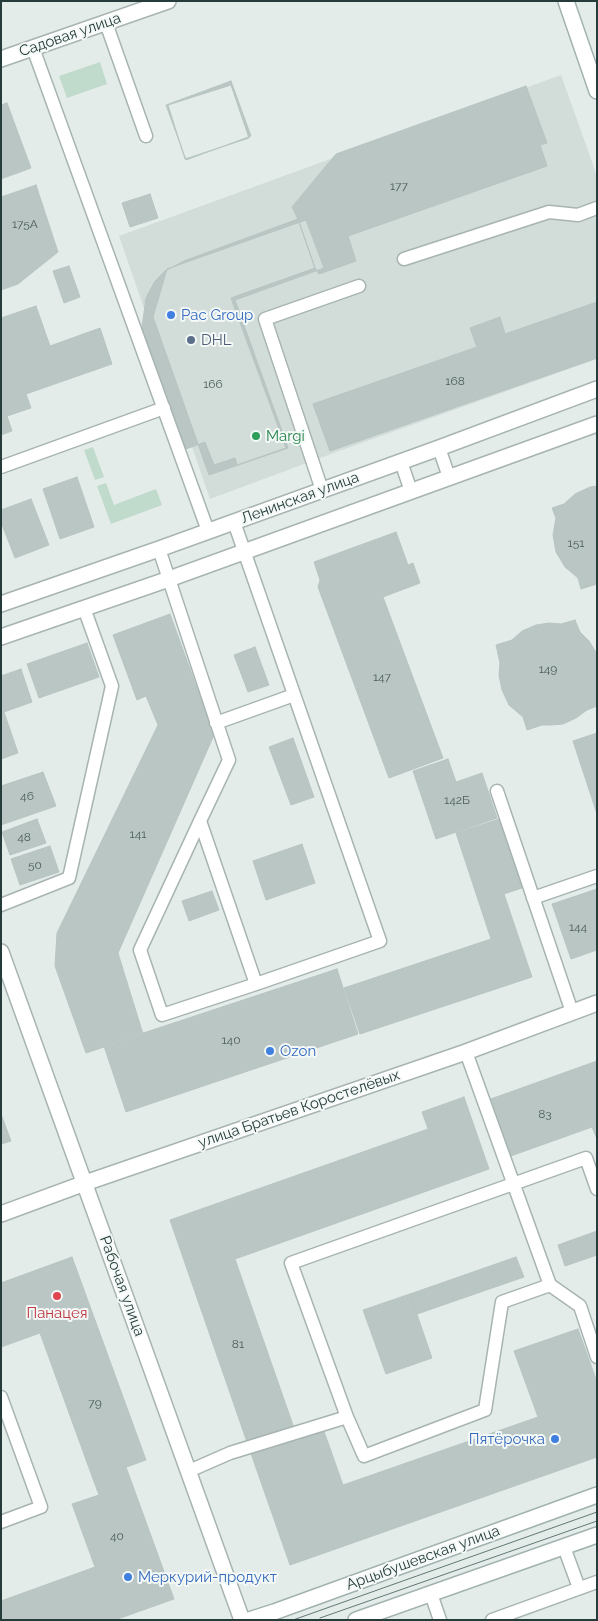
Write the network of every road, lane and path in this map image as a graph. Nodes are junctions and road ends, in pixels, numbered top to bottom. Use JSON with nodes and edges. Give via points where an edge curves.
{"nodes":[{"id":1,"x":168,"y":1,"type":"edge"},
{"id":2,"x":566,"y":1,"type":"edge"},
{"id":3,"x":106,"y":23,"type":"junction"},
{"id":4,"x":33,"y":48,"type":"junction"},
{"id":5,"x":1,"y":59,"type":"edge"},
{"id":6,"x":597,"y":91,"type":"edge"},
{"id":7,"x":146,"y":136,"type":"dead end"},
{"id":8,"x":597,"y":208,"type":"edge"},
{"id":9,"x":404,"y":259,"type":"dead end"},
{"id":10,"x":359,"y":286,"type":"dead end"},
{"id":11,"x":597,"y":389,"type":"edge"},
{"id":12,"x":164,"y":408,"type":"junction"},
{"id":13,"x":597,"y":424,"type":"edge"},
{"id":14,"x":438,"y":448,"type":"junction"},
{"id":15,"x":401,"y":462,"type":"junction"},
{"id":16,"x":1,"y":467,"type":"edge"},
{"id":17,"x":449,"y":477,"type":"junction"},
{"id":18,"x":322,"y":490,"type":"junction"},
{"id":19,"x":411,"y":491,"type":"junction"},
{"id":20,"x":234,"y":522,"type":"junction"},
{"id":21,"x":208,"y":530,"type":"junction"},
{"id":22,"x":159,"y":549,"type":"junction"},
{"id":23,"x":244,"y":552,"type":"junction"},
{"id":24,"x":169,"y":579,"type":"junction"},
{"id":25,"x":1,"y":604,"type":"edge"},
{"id":26,"x":84,"y":608,"type":"junction"},
{"id":27,"x":1,"y":637,"type":"edge"},
{"id":28,"x":294,"y":695,"type":"junction"},
{"id":29,"x":216,"y":723,"type":"junction"},
{"id":30,"x":497,"y":791,"type":"dead end"},
{"id":31,"x":200,"y":821,"type":"junction"},
{"id":32,"x":597,"y":876,"type":"edge"},
{"id":33,"x":533,"y":898,"type":"junction"},
{"id":34,"x":1,"y":905,"type":"edge"},
{"id":35,"x":1,"y":952,"type":"edge"},
{"id":36,"x":256,"y":984,"type":"junction"},
{"id":37,"x":597,"y":1003,"type":"edge"},
{"id":38,"x":572,"y":1012,"type":"junction"},
{"id":39,"x":466,"y":1052,"type":"junction"},
{"id":40,"x":85,"y":1183,"type":"junction"},
{"id":41,"x":513,"y":1184,"type":"junction"},
{"id":42,"x":597,"y":1189,"type":"edge"},
{"id":43,"x":1,"y":1214,"type":"edge"},
{"id":44,"x":550,"y":1285,"type":"junction"},
{"id":45,"x":597,"y":1357,"type":"edge"},
{"id":46,"x":1,"y":1397,"type":"edge"},
{"id":47,"x":347,"y":1417,"type":"junction"},
{"id":48,"x":188,"y":1471,"type":"junction"},
{"id":49,"x":597,"y":1495,"type":"edge"},
{"id":50,"x":1,"y":1522,"type":"edge"},
{"id":51,"x":597,"y":1535,"type":"edge"},
{"id":52,"x":564,"y":1547,"type":"junction"},
{"id":53,"x":597,"y":1582,"type":"edge"},
{"id":54,"x":579,"y":1588,"type":"junction"},
{"id":55,"x":431,"y":1594,"type":"junction"},
{"id":56,"x":242,"y":1620,"type":"edge"},
{"id":57,"x":249,"y":1620,"type":"edge"},
{"id":58,"x":356,"y":1620,"type":"edge"},
{"id":59,"x":440,"y":1620,"type":"edge"},
{"id":60,"x":492,"y":1620,"type":"edge"}],
"edges":[{"from":1,"to":3,"type":"street","name":"Садовая улица"},
{"from":2,"to":6,"type":"street"},
{"from":3,"to":4,"type":"street","name":"Садовая улица"},
{"from":3,"to":7,"type":"lane"},
{"from":4,"to":5,"type":"street","name":"Садовая улица"},
{"from":4,"to":12,"type":"lane"},
{"from":8,"to":9,"type":"lane","via":[[578,215],[549,212]]},
{"from":10,"to":18,"type":"lane","via":[[265,319]]},
{"from":11,"to":14,"type":"street","name":"Ленинская улица"},
{"from":12,"to":16,"type":"lane"},
{"from":12,"to":21,"type":"lane"},
{"from":13,"to":17,"type":"street","name":"Ленинская улица"},
{"from":14,"to":15,"type":"street","name":"Ленинская улица"},
{"from":14,"to":17,"type":"lane"},
{"from":15,"to":18,"type":"street","name":"Ленинская улица"},
{"from":15,"to":19,"type":"lane"},
{"from":17,"to":19,"type":"street","name":"Ленинская улица"},
{"from":18,"to":20,"type":"street","name":"Ленинская улица"},
{"from":19,"to":23,"type":"street","name":"Ленинская улица"},
{"from":20,"to":21,"type":"street","name":"Ленинская улица"},
{"from":20,"to":23,"type":"lane"},
{"from":21,"to":22,"type":"street","name":"Ленинская улица"},
{"from":22,"to":24,"type":"lane"},
{"from":22,"to":25,"type":"street","name":"Ленинская улица"},
{"from":23,"to":24,"type":"street","name":"Ленинская улица"},
{"from":23,"to":28,"type":"lane"},
{"from":24,"to":26,"type":"street","name":"Ленинская улица"},
{"from":24,"to":29,"type":"lane"},
{"from":26,"to":27,"type":"street","name":"Ленинская улица"},
{"from":26,"to":34,"type":"lane","via":[[112,686],[69,878]]},
{"from":28,"to":29,"type":"lane"},
{"from":28,"to":36,"type":"lane","via":[[380,941]]},
{"from":29,"to":31,"type":"lane","via":[[229,760]]},
{"from":30,"to":33,"type":"lane"},
{"from":31,"to":36,"type":"lane"},
{"from":31,"to":36,"type":"lane","via":[[140,950],[162,1015]]},
{"from":32,"to":33,"type":"lane"},
{"from":33,"to":38,"type":"lane"},
{"from":35,"to":40,"type":"street","name":"Рабочая улица"},
{"from":37,"to":38,"type":"street","name":"улица Братьев Коростелёвых"},
{"from":38,"to":39,"type":"street","name":"улица Братьев Коростелёвых"},
{"from":39,"to":40,"type":"street","name":"улица Братьев Коростелёвых"},
{"from":39,"to":41,"type":"lane"},
{"from":40,"to":43,"type":"street","name":"улица Братьев Коростелёвых"},
{"from":40,"to":48,"type":"street","name":"Рабочая улица"},
{"from":41,"to":42,"type":"lane","via":[[586,1158]]},
{"from":41,"to":44,"type":"lane"},
{"from":41,"to":47,"type":"lane","via":[[291,1263]]},
{"from":44,"to":45,"type":"lane","via":[[580,1306]]},
{"from":44,"to":47,"type":"lane","via":[[502,1302],[484,1410],[364,1456]]},
{"from":46,"to":50,"type":"lane","via":[[41,1507]]},
{"from":47,"to":48,"type":"lane","via":[[230,1453]]},
{"from":48,"to":56,"type":"street","name":"Рабочая улица"},
{"from":49,"to":57,"type":"street","name":"Арцыбушевская улица"},
{"from":51,"to":52,"type":"street"},
{"from":52,"to":54,"type":"lane"},
{"from":52,"to":55,"type":"street"},
{"from":53,"to":54,"type":"lane"},
{"from":54,"to":60,"type":"lane"},
{"from":55,"to":58,"type":"street"},
{"from":55,"to":59,"type":"lane"}]}
